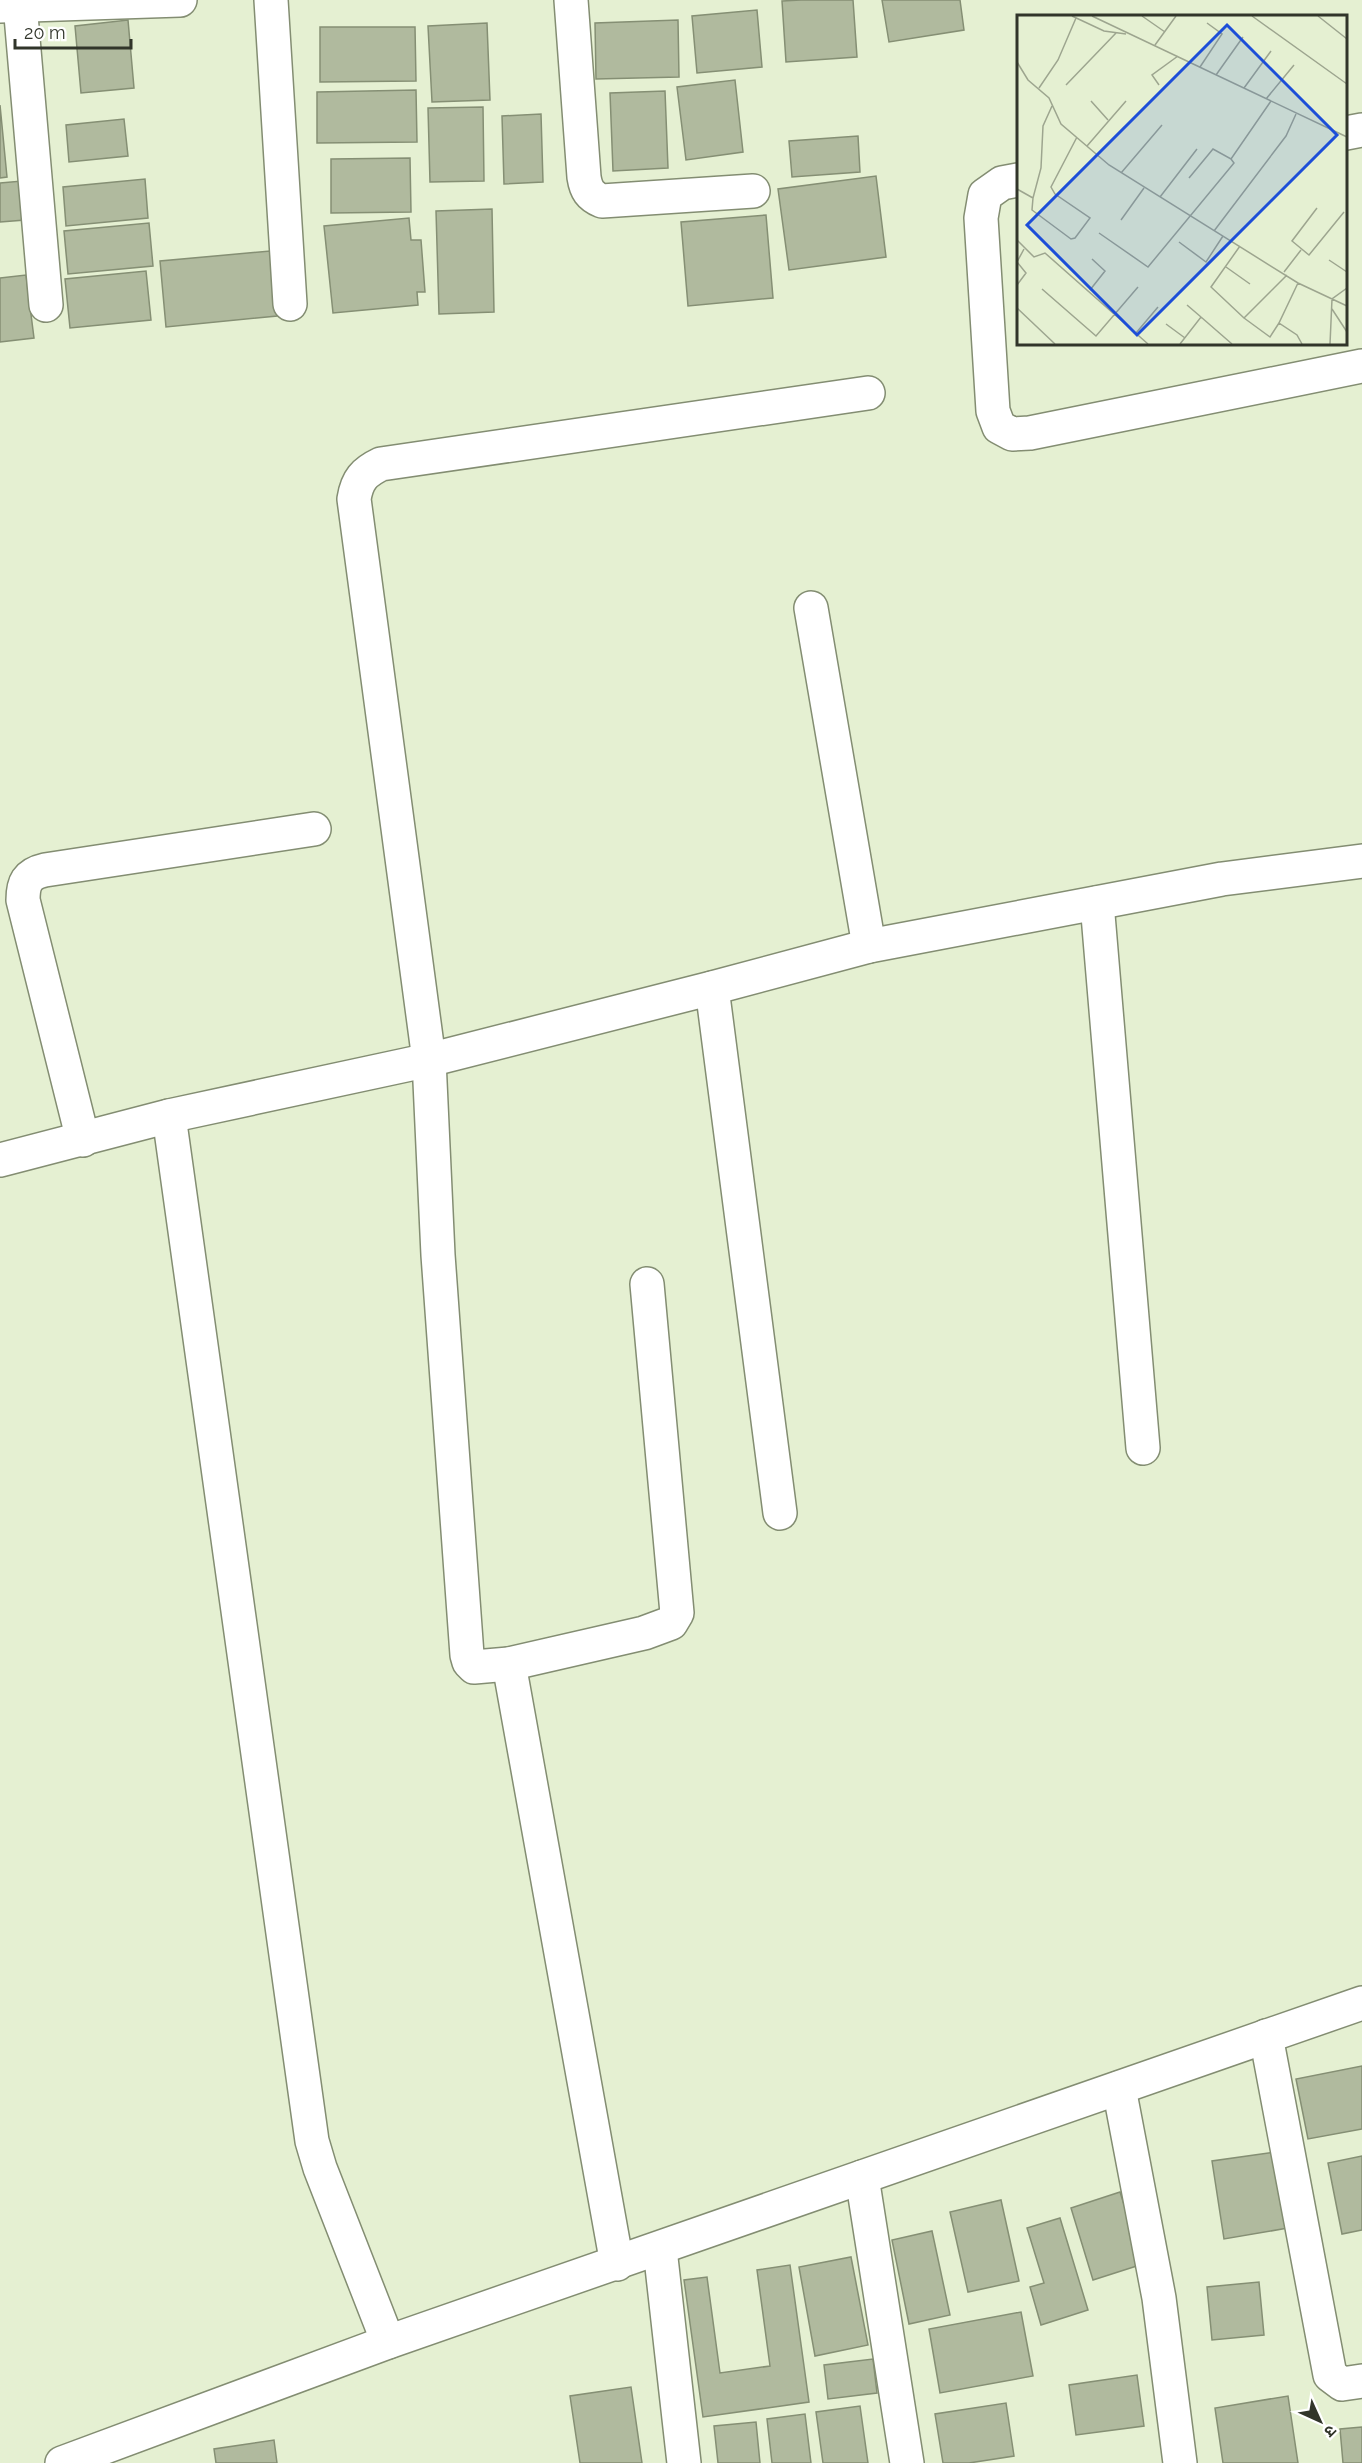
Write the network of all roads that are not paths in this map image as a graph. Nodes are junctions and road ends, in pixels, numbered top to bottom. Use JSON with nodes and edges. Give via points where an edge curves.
{"nodes":[{"id":1,"x":180,"y":0,"type":"edge"},
{"id":2,"x":271,"y":0,"type":"edge"},
{"id":3,"x":571,"y":0,"type":"edge"},
{"id":4,"x":10,"y":5,"type":"edge"},
{"id":5,"x":1362,"y":130,"type":"edge"},
{"id":6,"x":1347,"y":133,"type":"edge"},
{"id":7,"x":1017,"y":180,"type":"edge"},
{"id":8,"x":753,"y":191,"type":"dead end"},
{"id":9,"x":290,"y":304,"type":"dead end"},
{"id":10,"x":46,"y":305,"type":"dead end"},
{"id":11,"x":1362,"y":366,"type":"edge"},
{"id":12,"x":868,"y":393,"type":"dead end"},
{"id":13,"x":811,"y":608,"type":"dead end"},
{"id":14,"x":314,"y":829,"type":"dead end"},
{"id":15,"x":1362,"y":861,"type":"edge"},
{"id":16,"x":1097,"y":903,"type":"junction"},
{"id":17,"x":869,"y":946,"type":"junction"},
{"id":18,"x":712,"y":988,"type":"junction"},
{"id":19,"x":429,"y":1060,"type":"junction"},
{"id":20,"x":170,"y":1116,"type":"junction"},
{"id":21,"x":83,"y":1140,"type":"junction"},
{"id":22,"x":0,"y":1160,"type":"edge"},
{"id":23,"x":647,"y":1284,"type":"dead end"},
{"id":24,"x":1143,"y":1448,"type":"dead end"},
{"id":25,"x":780,"y":1513,"type":"dead end"},
{"id":26,"x":509,"y":1664,"type":"junction"},
{"id":27,"x":1362,"y":2003,"type":"edge"},
{"id":28,"x":1266,"y":2036,"type":"junction"},
{"id":29,"x":1119,"y":2088,"type":"junction"},
{"id":30,"x":862,"y":2177,"type":"junction"},
{"id":31,"x":660,"y":2249,"type":"junction"},
{"id":32,"x":617,"y":2264,"type":"junction"},
{"id":33,"x":388,"y":2342,"type":"junction"},
{"id":34,"x":1362,"y":2381,"type":"edge"},
{"id":35,"x":62,"y":2463,"type":"edge"},
{"id":36,"x":684,"y":2463,"type":"edge"},
{"id":37,"x":907,"y":2463,"type":"edge"},
{"id":38,"x":1180,"y":2463,"type":"edge"}],
"edges":[{"from":1,"to":4,"type":"street"},
{"from":2,"to":9,"type":"street"},
{"from":3,"to":8,"type":"street","via":[[584,177],[593,197],[602,201]]},
{"from":4,"to":10,"type":"street"},
{"from":5,"to":6,"type":"street"},
{"from":7,"to":11,"type":"street","via":[[1002,183],[985,195],[981,218],[993,411],[999,427],[1012,435]]},
{"from":12,"to":19,"type":"street","via":[[381,464],[370,469],[356,485],[354,499]]},
{"from":13,"to":17,"type":"street"},
{"from":14,"to":21,"type":"street","via":[[45,870],[28,877],[23,900]]},
{"from":15,"to":16,"type":"street","via":[[1222,879]]},
{"from":16,"to":17,"type":"street"},
{"from":16,"to":24,"type":"street"},
{"from":17,"to":18,"type":"street"},
{"from":18,"to":19,"type":"street"},
{"from":18,"to":25,"type":"street"},
{"from":19,"to":20,"type":"street"},
{"from":19,"to":26,"type":"street","via":[[438,1255],[467,1655],[474,1667]]},
{"from":20,"to":21,"type":"street"},
{"from":20,"to":33,"type":"street","via":[[312,2141]]},
{"from":21,"to":22,"type":"street"},
{"from":23,"to":26,"type":"street","via":[[677,1613],[670,1623],[644,1633]]},
{"from":26,"to":32,"type":"street"},
{"from":27,"to":28,"type":"street"},
{"from":28,"to":29,"type":"street"},
{"from":28,"to":34,"type":"street","via":[[1330,2375],[1342,2384]]},
{"from":29,"to":30,"type":"street"},
{"from":29,"to":38,"type":"street","via":[[1158,2298]]},
{"from":30,"to":31,"type":"street"},
{"from":30,"to":37,"type":"street"},
{"from":31,"to":32,"type":"street"},
{"from":31,"to":36,"type":"street"},
{"from":32,"to":33,"type":"street"},
{"from":33,"to":35,"type":"street"}]}
